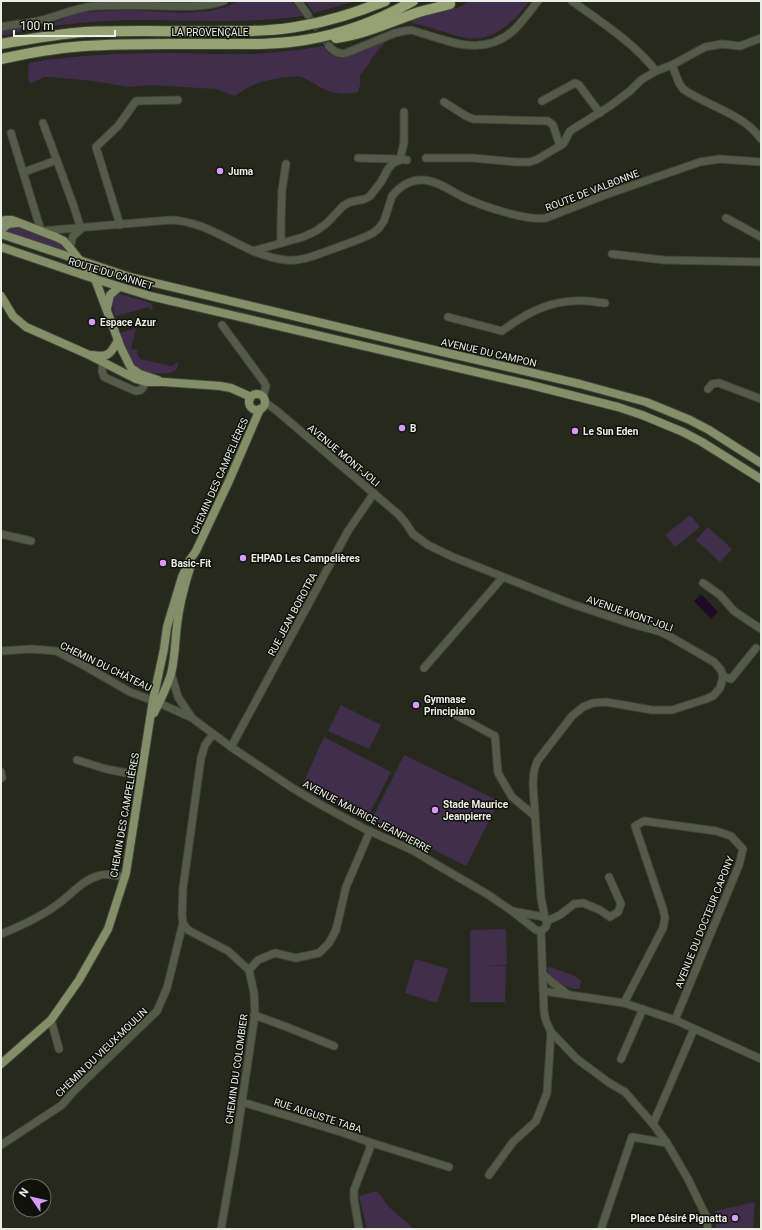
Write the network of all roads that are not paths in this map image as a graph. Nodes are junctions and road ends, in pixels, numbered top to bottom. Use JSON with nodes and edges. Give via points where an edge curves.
{"nodes":[{"id":1,"x":224,"y":1,"type":"edge"},
{"id":2,"x":298,"y":1,"type":"edge"},
{"id":3,"x":385,"y":1,"type":"edge"},
{"id":4,"x":412,"y":1,"type":"edge"},
{"id":5,"x":538,"y":1,"type":"edge"},
{"id":6,"x":572,"y":1,"type":"edge"},
{"id":7,"x":132,"y":3,"type":"edge"},
{"id":8,"x":450,"y":4,"type":"dead end"},
{"id":9,"x":308,"y":15,"type":"tunnel mouth"},
{"id":10,"x":1,"y":26,"type":"edge"},
{"id":11,"x":761,"y":38,"type":"edge"},
{"id":12,"x":306,"y":40,"type":"junction"},
{"id":13,"x":1,"y":44,"type":"edge"},
{"id":14,"x":328,"y":46,"type":"tunnel mouth"},
{"id":15,"x":1,"y":60,"type":"edge"},
{"id":16,"x":672,"y":65,"type":"junction"},
{"id":17,"x":656,"y":71,"type":"junction"},
{"id":18,"x":178,"y":100,"type":"dead end"},
{"id":19,"x":542,"y":101,"type":"dead end"},
{"id":20,"x":444,"y":102,"type":"dead end"},
{"id":21,"x":404,"y":112,"type":"dead end"},
{"id":22,"x":600,"y":113,"type":"junction"},
{"id":23,"x":43,"y":122,"type":"dead end"},
{"id":24,"x":11,"y":132,"type":"dead end"},
{"id":25,"x":761,"y":139,"type":"edge"},
{"id":26,"x":560,"y":146,"type":"junction"},
{"id":27,"x":358,"y":158,"type":"dead end"},
{"id":28,"x":426,"y":158,"type":"dead end"},
{"id":29,"x":57,"y":160,"type":"junction"},
{"id":30,"x":403,"y":160,"type":"junction"},
{"id":31,"x":761,"y":162,"type":"edge"},
{"id":32,"x":286,"y":164,"type":"dead end"},
{"id":33,"x":24,"y":172,"type":"junction"},
{"id":34,"x":726,"y":218,"type":"dead end"},
{"id":35,"x":1,"y":221,"type":"edge"},
{"id":36,"x":18,"y":223,"type":"junction"},
{"id":37,"x":120,"y":225,"type":"junction"},
{"id":38,"x":81,"y":229,"type":"junction"},
{"id":39,"x":1,"y":230,"type":"edge"},
{"id":40,"x":41,"y":231,"type":"junction"},
{"id":41,"x":1,"y":234,"type":"edge"},
{"id":42,"x":761,"y":237,"type":"edge"},
{"id":43,"x":281,"y":243,"type":"junction"},
{"id":44,"x":1,"y":247,"type":"edge"},
{"id":45,"x":70,"y":248,"type":"junction"},
{"id":46,"x":253,"y":251,"type":"junction"},
{"id":47,"x":612,"y":254,"type":"dead end"},
{"id":48,"x":82,"y":262,"type":"junction"},
{"id":49,"x":761,"y":262,"type":"edge"},
{"id":50,"x":95,"y":280,"type":"junction"},
{"id":51,"x":119,"y":287,"type":"junction"},
{"id":52,"x":201,"y":294,"type":"joint"},
{"id":53,"x":1,"y":296,"type":"edge"},
{"id":54,"x":605,"y":302,"type":"dead end"},
{"id":55,"x":107,"y":309,"type":"junction"},
{"id":56,"x":448,"y":317,"type":"dead end"},
{"id":57,"x":222,"y":325,"type":"dead end"},
{"id":58,"x":118,"y":340,"type":"junction"},
{"id":59,"x":88,"y":354,"type":"junction"},
{"id":60,"x":103,"y":363,"type":"junction"},
{"id":61,"x":146,"y":382,"type":"junction"},
{"id":62,"x":164,"y":382,"type":"junction"},
{"id":63,"x":708,"y":390,"type":"dead end"},
{"id":64,"x":251,"y":397,"type":"junction"},
{"id":65,"x":761,"y":399,"type":"edge"},
{"id":66,"x":263,"y":403,"type":"junction"},
{"id":67,"x":761,"y":463,"type":"edge"},
{"id":68,"x":761,"y":479,"type":"edge"},
{"id":69,"x":374,"y":494,"type":"junction"},
{"id":70,"x":1,"y":534,"type":"edge"},
{"id":71,"x":31,"y":541,"type":"dead end"},
{"id":72,"x":196,"y":550,"type":"junction"},
{"id":73,"x":503,"y":577,"type":"junction"},
{"id":74,"x":703,"y":583,"type":"dead end"},
{"id":75,"x":761,"y":629,"type":"edge"},
{"id":76,"x":756,"y":648,"type":"dead end"},
{"id":77,"x":1,"y":651,"type":"edge"},
{"id":78,"x":424,"y":668,"type":"dead end"},
{"id":79,"x":171,"y":673,"type":"junction"},
{"id":80,"x":723,"y":676,"type":"junction"},
{"id":81,"x":156,"y":701,"type":"junction"},
{"id":82,"x":450,"y":712,"type":"dead end"},
{"id":83,"x":192,"y":718,"type":"junction"},
{"id":84,"x":213,"y":734,"type":"junction"},
{"id":85,"x":231,"y":747,"type":"junction"},
{"id":86,"x":77,"y":760,"type":"dead end"},
{"id":87,"x":142,"y":776,"type":"junction"},
{"id":88,"x":535,"y":816,"type":"junction"},
{"id":89,"x":370,"y":831,"type":"junction"},
{"id":90,"x":125,"y":877,"type":"junction"},
{"id":91,"x":608,"y":877,"type":"dead end"},
{"id":92,"x":512,"y":911,"type":"junction"},
{"id":93,"x":543,"y":918,"type":"junction"},
{"id":94,"x":184,"y":923,"type":"junction"},
{"id":95,"x":533,"y":926,"type":"junction"},
{"id":96,"x":541,"y":931,"type":"junction"},
{"id":97,"x":1,"y":934,"type":"edge"},
{"id":98,"x":249,"y":970,"type":"junction"},
{"id":99,"x":543,"y":974,"type":"junction"},
{"id":100,"x":543,"y":991,"type":"junction"},
{"id":101,"x":568,"y":994,"type":"junction"},
{"id":102,"x":624,"y":1003,"type":"junction"},
{"id":103,"x":644,"y":1009,"type":"junction"},
{"id":104,"x":254,"y":1015,"type":"junction"},
{"id":105,"x":51,"y":1020,"type":"junction"},
{"id":106,"x":675,"y":1020,"type":"junction"},
{"id":107,"x":694,"y":1029,"type":"junction"},
{"id":108,"x":551,"y":1032,"type":"junction"},
{"id":109,"x":334,"y":1046,"type":"dead end"},
{"id":110,"x":59,"y":1049,"type":"dead end"},
{"id":111,"x":761,"y":1058,"type":"edge"},
{"id":112,"x":621,"y":1059,"type":"dead end"},
{"id":113,"x":1,"y":1064,"type":"edge"},
{"id":114,"x":242,"y":1102,"type":"junction"},
{"id":115,"x":653,"y":1124,"type":"junction"},
{"id":116,"x":369,"y":1142,"type":"junction"},
{"id":117,"x":667,"y":1143,"type":"junction"},
{"id":118,"x":1,"y":1145,"type":"edge"},
{"id":119,"x":449,"y":1167,"type":"dead end"},
{"id":120,"x":488,"y":1175,"type":"dead end"},
{"id":121,"x":221,"y":1229,"type":"edge"},
{"id":122,"x":359,"y":1229,"type":"edge"},
{"id":123,"x":601,"y":1229,"type":"edge"},
{"id":124,"x":708,"y":1229,"type":"edge"}],
"edges":[{"from":1,"to":7,"type":"street","via":[[194,6]]},
{"from":2,"to":9,"type":"street"},
{"from":3,"to":13,"type":"highway","name":"LA PROVENÇALE","via":[[353,14],[300,27],[244,31],[84,32]]},
{"from":4,"to":12,"type":"highway","name":"LA PROVENÇALE","via":[[361,25]]},
{"from":5,"to":14,"type":"street","via":[[513,31],[496,42],[481,46],[458,44],[411,30],[395,33],[342,54]]},
{"from":6,"to":17,"type":"street","via":[[618,34]]},
{"from":7,"to":10,"type":"street","via":[[77,8],[44,19]]},
{"from":8,"to":12,"type":"highway","via":[[423,10],[351,36]]},
{"from":11,"to":16,"type":"street","via":[[740,46],[722,44],[705,47]]},
{"from":12,"to":15,"type":"highway","name":"LA PROVENÇALE","via":[[244,44],[83,46]]},
{"from":16,"to":17,"type":"street"},
{"from":16,"to":25,"type":"street","via":[[683,89],[740,120]]},
{"from":17,"to":22,"type":"street"},
{"from":18,"to":37,"type":"street","via":[[136,101],[118,126],[96,147]]},
{"from":19,"to":22,"type":"street","via":[[575,83]]},
{"from":20,"to":26,"type":"street","via":[[473,119],[548,121],[553,125]]},
{"from":21,"to":30,"type":"street"},
{"from":22,"to":26,"type":"street","via":[[570,131]]},
{"from":23,"to":29,"type":"street"},
{"from":24,"to":33,"type":"street"},
{"from":26,"to":28,"type":"street","via":[[536,160],[523,162]]},
{"from":27,"to":30,"type":"street"},
{"from":29,"to":33,"type":"street"},
{"from":29,"to":38,"type":"street"},
{"from":30,"to":43,"type":"street","via":[[388,169],[367,198],[343,206],[327,223],[310,234]]},
{"from":31,"to":46,"type":"street","name":"ROUTE DE VALBONNE","via":[[720,159],[700,162],[539,219],[473,202],[433,182],[413,181],[395,192],[381,225],[369,236],[295,260],[274,258]]},
{"from":32,"to":43,"type":"street","via":[[282,190]]},
{"from":33,"to":40,"type":"street"},
{"from":34,"to":42,"type":"street"},
{"from":35,"to":36,"type":"main road"},
{"from":36,"to":39,"type":"main road","via":[[8,224]]},
{"from":36,"to":40,"type":"main road"},
{"from":37,"to":38,"type":"street","name":"ROUTE DE VALBONNE"},
{"from":37,"to":46,"type":"street","name":"ROUTE DE VALBONNE","via":[[170,220],[191,223],[216,232]]},
{"from":38,"to":40,"type":"street","name":"ROUTE DE VALBONNE"},
{"from":38,"to":45,"type":"street","via":[[73,236]]},
{"from":40,"to":45,"type":"main road","via":[[60,239]]},
{"from":41,"to":48,"type":"main road","name":"ROUTE DU CANNET"},
{"from":43,"to":46,"type":"street"},
{"from":44,"to":50,"type":"main road","name":"ROUTE DU CANNET"},
{"from":45,"to":48,"type":"main road"},
{"from":47,"to":49,"type":"street","via":[[664,260]]},
{"from":48,"to":50,"type":"main road"},
{"from":48,"to":52,"type":"main road","name":"ROUTE DU CANNET","via":[[130,277]]},
{"from":50,"to":51,"type":"main road","name":"ROUTE DU CANNET"},
{"from":50,"to":55,"type":"main road"},
{"from":51,"to":55,"type":"main road","via":[[110,296]]},
{"from":51,"to":68,"type":"main road","name":"ROUTE DU CANNET","via":[[618,407],[683,432]]},
{"from":52,"to":67,"type":"main road","name":"AVENUE DU CAMPON","via":[[646,402],[703,426]]},
{"from":53,"to":59,"type":"main road","via":[[13,316],[26,327]]},
{"from":54,"to":56,"type":"street","via":[[573,301],[547,306],[515,320],[502,331]]},
{"from":55,"to":58,"type":"main road"},
{"from":57,"to":66,"type":"street","via":[[264,382],[266,386]]},
{"from":58,"to":59,"type":"main road","via":[[109,354]]},
{"from":58,"to":62,"type":"main road","via":[[131,368],[140,374]]},
{"from":59,"to":60,"type":"main road"},
{"from":60,"to":61,"type":"main road","via":[[136,380]]},
{"from":60,"to":61,"type":"street","via":[[104,377],[126,387],[138,391]]},
{"from":61,"to":62,"type":"main road"},
{"from":62,"to":64,"type":"main road","via":[[220,386]]},
{"from":63,"to":65,"type":"street","via":[[712,384],[719,383]]},
{"from":64,"to":66,"type":"main road","via":[[258,394]]},
{"from":64,"to":66,"type":"main road","via":[[251,406],[255,409]]},
{"from":66,"to":69,"type":"street","name":"AVENUE MONT-JOLI","via":[[277,411]]},
{"from":66,"to":72,"type":"main road","name":"CHEMIN DES CAMPELIÈRES"},
{"from":69,"to":73,"type":"street","name":"AVENUE MONT-JOLI","via":[[403,519],[422,541],[453,557]]},
{"from":69,"to":85,"type":"street","name":"RUE JEAN BOROTRA","via":[[348,531]]},
{"from":70,"to":71,"type":"street"},
{"from":72,"to":79,"type":"main road","name":"CHEMIN DES CAMPELIÈRES","via":[[180,606]]},
{"from":72,"to":81,"type":"main road","name":"CHEMIN DES CAMPELIÈRES","via":[[182,577],[173,603]]},
{"from":73,"to":78,"type":"street"},
{"from":73,"to":80,"type":"street","name":"AVENUE MONT-JOLI","via":[[582,607],[658,631],[714,662]]},
{"from":74,"to":75,"type":"street","via":[[720,595],[734,612]]},
{"from":76,"to":80,"type":"street","via":[[731,679]]},
{"from":77,"to":81,"type":"street","name":"CHEMIN DU CHÂTEAU","via":[[56,651],[130,692]]},
{"from":79,"to":81,"type":"main road","name":"CHEMIN DES CAMPELIÈRES"},
{"from":79,"to":83,"type":"street","via":[[178,698]]},
{"from":80,"to":88,"type":"street","via":[[720,688],[713,696],[672,710],[652,710],[606,702],[583,706],[562,728],[535,766]]},
{"from":81,"to":83,"type":"street","name":"AVENUE MAURICE JEANPIERRE"},
{"from":81,"to":87,"type":"main road","name":"CHEMIN DES CAMPELIÈRES","via":[[150,720]]},
{"from":82,"to":88,"type":"street","via":[[494,736],[498,773],[512,797]]},
{"from":83,"to":84,"type":"street","name":"AVENUE MAURICE JEANPIERRE"},
{"from":84,"to":85,"type":"street","name":"AVENUE MAURICE JEANPIERRE"},
{"from":84,"to":94,"type":"street","via":[[205,745],[201,758],[183,888]]},
{"from":85,"to":89,"type":"street","name":"AVENUE MAURICE JEANPIERRE","via":[[300,792]]},
{"from":86,"to":87,"type":"street"},
{"from":87,"to":90,"type":"main road","name":"CHEMIN DES CAMPELIÈRES"},
{"from":88,"to":93,"type":"street"},
{"from":89,"to":92,"type":"street","name":"AVENUE MAURICE JEANPIERRE","via":[[414,851]]},
{"from":89,"to":98,"type":"street","via":[[346,887],[336,930],[329,943],[319,953],[296,958],[275,953],[258,960]]},
{"from":90,"to":97,"type":"street","via":[[102,874],[87,880],[51,909]]},
{"from":90,"to":105,"type":"main road","name":"CHEMIN DES CAMPELIÈRES","via":[[108,929],[79,980]]},
{"from":91,"to":93,"type":"street","via":[[621,904],[618,912],[610,917],[583,903],[574,904],[560,914]]},
{"from":92,"to":93,"type":"street","name":"AVENUE MAURICE JEANPIERRE"},
{"from":92,"to":95,"type":"street","name":"AVENUE MAURICE JEANPIERRE"},
{"from":93,"to":95,"type":"street","via":[[532,922]]},
{"from":93,"to":96,"type":"street","via":[[546,927]]},
{"from":94,"to":98,"type":"street","via":[[188,930],[228,951]]},
{"from":94,"to":118,"type":"street","name":"CHEMIN DU VIEUX-MOULIN","via":[[167,988],[157,1011],[74,1090],[62,1105]]},
{"from":95,"to":96,"type":"street","name":"AVENUE MAURICE JEANPIERRE"},
{"from":96,"to":99,"type":"street"},
{"from":98,"to":104,"type":"street","name":"CHEMIN DU COLOMBIER","via":[[254,993]]},
{"from":99,"to":100,"type":"street"},
{"from":99,"to":101,"type":"street"},
{"from":100,"to":101,"type":"street"},
{"from":100,"to":108,"type":"street","via":[[546,1021]]},
{"from":101,"to":102,"type":"street"},
{"from":102,"to":103,"type":"street"},
{"from":102,"to":106,"type":"street","name":"AVENUE DU DOCTEUR CAPONY","via":[[663,928],[665,918],[635,826],[644,822],[716,831],[731,836],[743,849],[740,865]]},
{"from":103,"to":106,"type":"street"},
{"from":103,"to":112,"type":"street"},
{"from":104,"to":109,"type":"street"},
{"from":104,"to":114,"type":"street","name":"CHEMIN DU COLOMBIER"},
{"from":105,"to":110,"type":"street"},
{"from":105,"to":113,"type":"main road","name":"CHEMIN DES CAMPELIÈRES"},
{"from":106,"to":107,"type":"street"},
{"from":107,"to":111,"type":"street"},
{"from":107,"to":115,"type":"street"},
{"from":108,"to":115,"type":"street","via":[[577,1059],[625,1092]]},
{"from":108,"to":120,"type":"street","via":[[547,1093],[536,1121],[513,1142]]},
{"from":114,"to":116,"type":"street","name":"RUE AUGUSTE TABA"},
{"from":114,"to":121,"type":"street","name":"CHEMIN DU COLOMBIER"},
{"from":115,"to":117,"type":"street"},
{"from":116,"to":119,"type":"street"},
{"from":116,"to":122,"type":"street","name":"RUE AUGUSTE TABA","via":[[370,1148],[354,1190]]},
{"from":117,"to":123,"type":"street","via":[[632,1137]]},
{"from":117,"to":124,"type":"street","via":[[706,1216]]}]}
